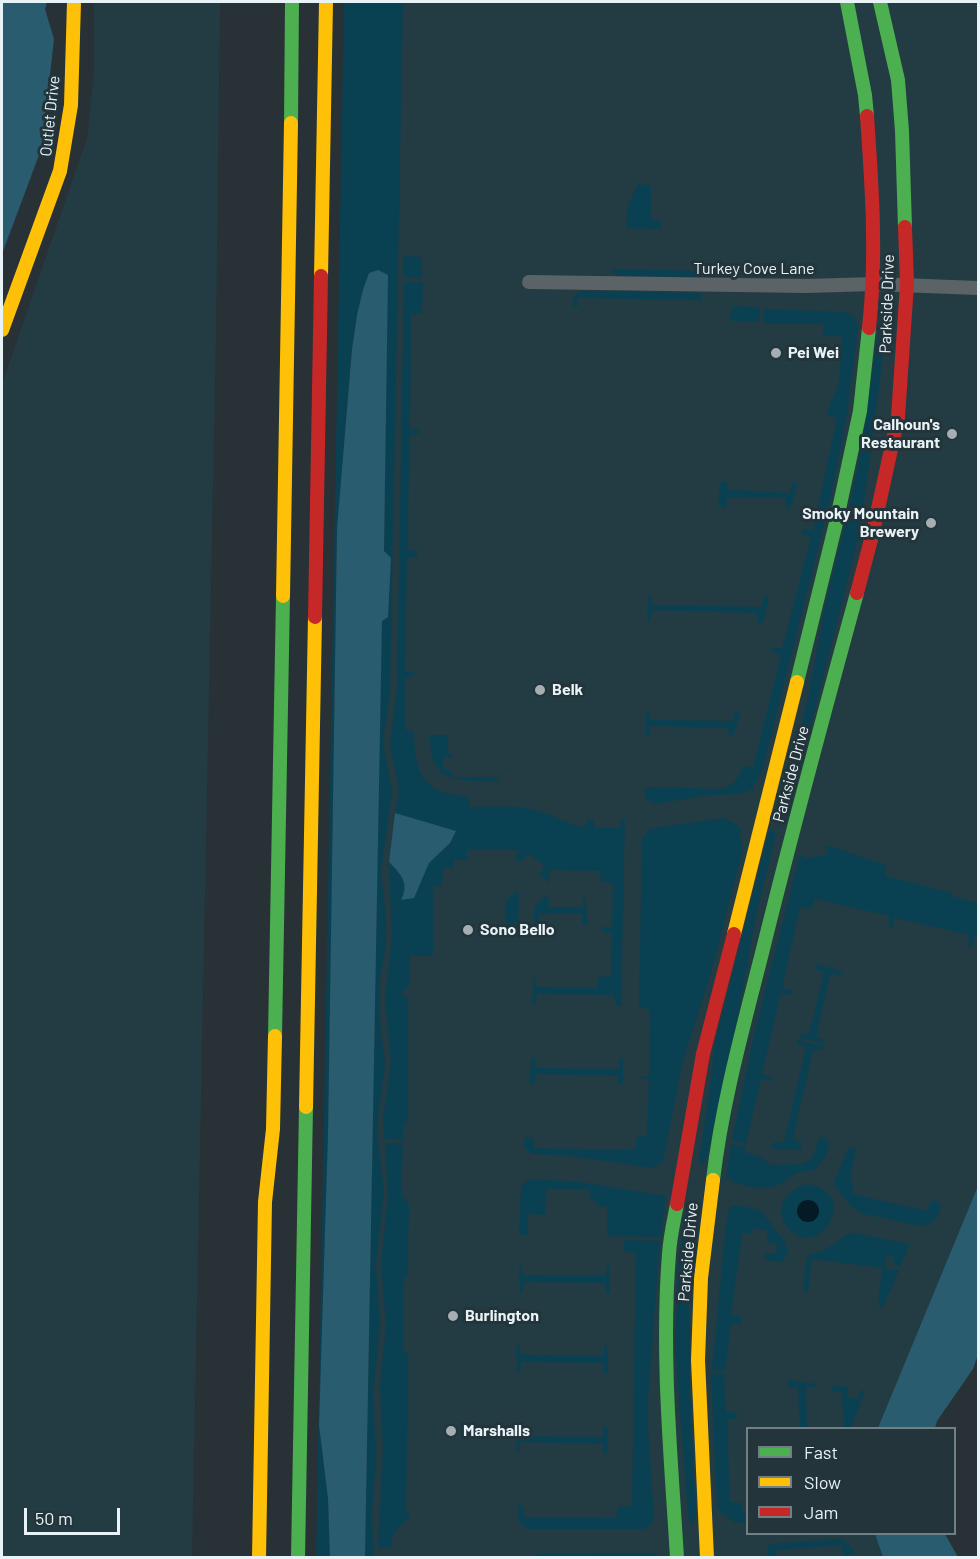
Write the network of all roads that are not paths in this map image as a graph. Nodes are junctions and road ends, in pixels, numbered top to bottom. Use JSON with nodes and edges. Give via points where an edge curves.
{"nodes":[{"id":1,"x":74,"y":2,"type":"edge"},
{"id":2,"x":292,"y":2,"type":"edge"},
{"id":3,"x":326,"y":2,"type":"edge"},
{"id":4,"x":848,"y":2,"type":"edge"},
{"id":5,"x":880,"y":2,"type":"edge"},
{"id":6,"x":530,"y":282,"type":"dead end"},
{"id":7,"x":874,"y":284,"type":"junction"},
{"id":8,"x":907,"y":284,"type":"junction"},
{"id":9,"x":978,"y":288,"type":"edge"},
{"id":10,"x":2,"y":330,"type":"edge"},
{"id":11,"x":780,"y":815,"type":"junction"},
{"id":12,"x":691,"y":1539,"type":"junction"},
{"id":13,"x":259,"y":1557,"type":"edge"},
{"id":14,"x":298,"y":1557,"type":"edge"},
{"id":15,"x":677,"y":1557,"type":"edge"},
{"id":16,"x":707,"y":1557,"type":"edge"}],
"edges":[{"from":1,"to":10,"type":"main road","name":"Outlet Drive","via":[[70,105],[60,171]]},
{"from":2,"to":13,"type":"main road","via":[[273,1117],[265,1202]]},
{"from":3,"to":14,"type":"main road"},
{"from":4,"to":7,"type":"main road","name":"Parkside Drive","via":[[865,95]]},
{"from":5,"to":8,"type":"main road","name":"Parkside Drive","via":[[898,80]]},
{"from":6,"to":7,"type":"street","name":"Turkey Cove Lane"},
{"from":7,"to":8,"type":"street","name":"Turkey Cove Lane"},
{"from":7,"to":11,"type":"main road","name":"Parkside Drive","via":[[860,411]]},
{"from":8,"to":9,"type":"street","name":"Turkey Cove Lane"},
{"from":8,"to":11,"type":"main road","name":"Parkside Drive","via":[[898,417],[873,532]]},
{"from":11,"to":12,"type":"main road","name":"Parkside Drive","via":[[717,1147],[707,1220],[698,1360],[701,1457]]},
{"from":11,"to":12,"type":"main road","name":"Parkside Drive","via":[[703,1054],[669,1252],[668,1389]]},
{"from":12,"to":15,"type":"main road","name":"Parkside Drive"},
{"from":12,"to":16,"type":"main road","name":"Parkside Drive"}]}
